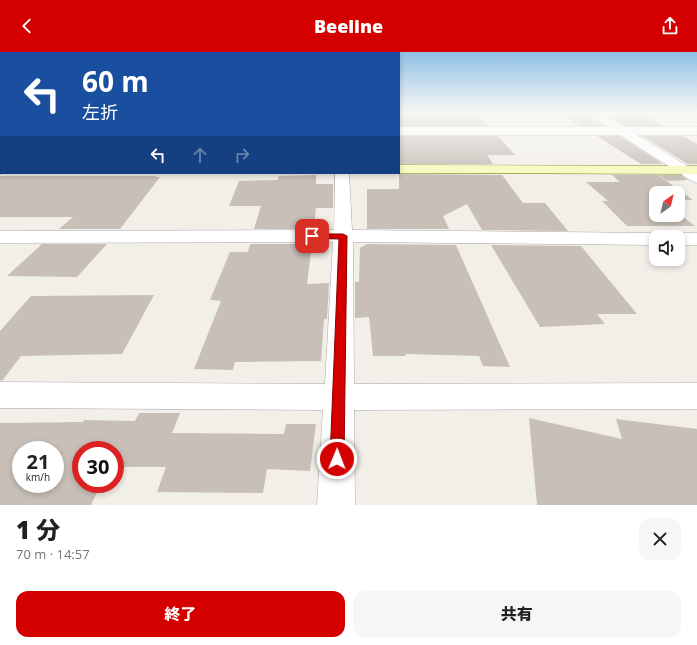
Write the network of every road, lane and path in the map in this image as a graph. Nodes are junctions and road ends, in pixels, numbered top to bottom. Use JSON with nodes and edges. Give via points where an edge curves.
{"nodes":[{"id":1,"x":628,"y":134,"type":"edge"},
{"id":2,"x":400,"y":169,"type":"edge"},
{"id":3,"x":691,"y":170,"type":"edge"},
{"id":4,"x":342,"y":174,"type":"edge"},
{"id":5,"x":697,"y":178,"type":"edge"},
{"id":6,"x":343,"y":236,"type":"junction"},
{"id":7,"x":0,"y":238,"type":"edge"},
{"id":8,"x":649,"y":239,"type":"edge"},
{"id":9,"x":685,"y":239,"type":"edge"},
{"id":10,"x":697,"y":239,"type":"edge"},
{"id":11,"x":0,"y":395,"type":"edge"},
{"id":12,"x":697,"y":396,"type":"edge"},
{"id":13,"x":338,"y":397,"type":"junction"},
{"id":14,"x":336,"y":505,"type":"edge"}],
"edges":[{"from":1,"to":3,"type":"street"},
{"from":2,"to":3,"type":"street"},
{"from":3,"to":5,"type":"street"},
{"from":4,"to":6,"type":"street"},
{"from":6,"to":7,"type":"street"},
{"from":6,"to":8,"type":"street"},
{"from":6,"to":13,"type":"street"},
{"from":9,"to":10,"type":"street"},
{"from":11,"to":13,"type":"street"},
{"from":12,"to":13,"type":"street"},
{"from":13,"to":14,"type":"street"}]}
